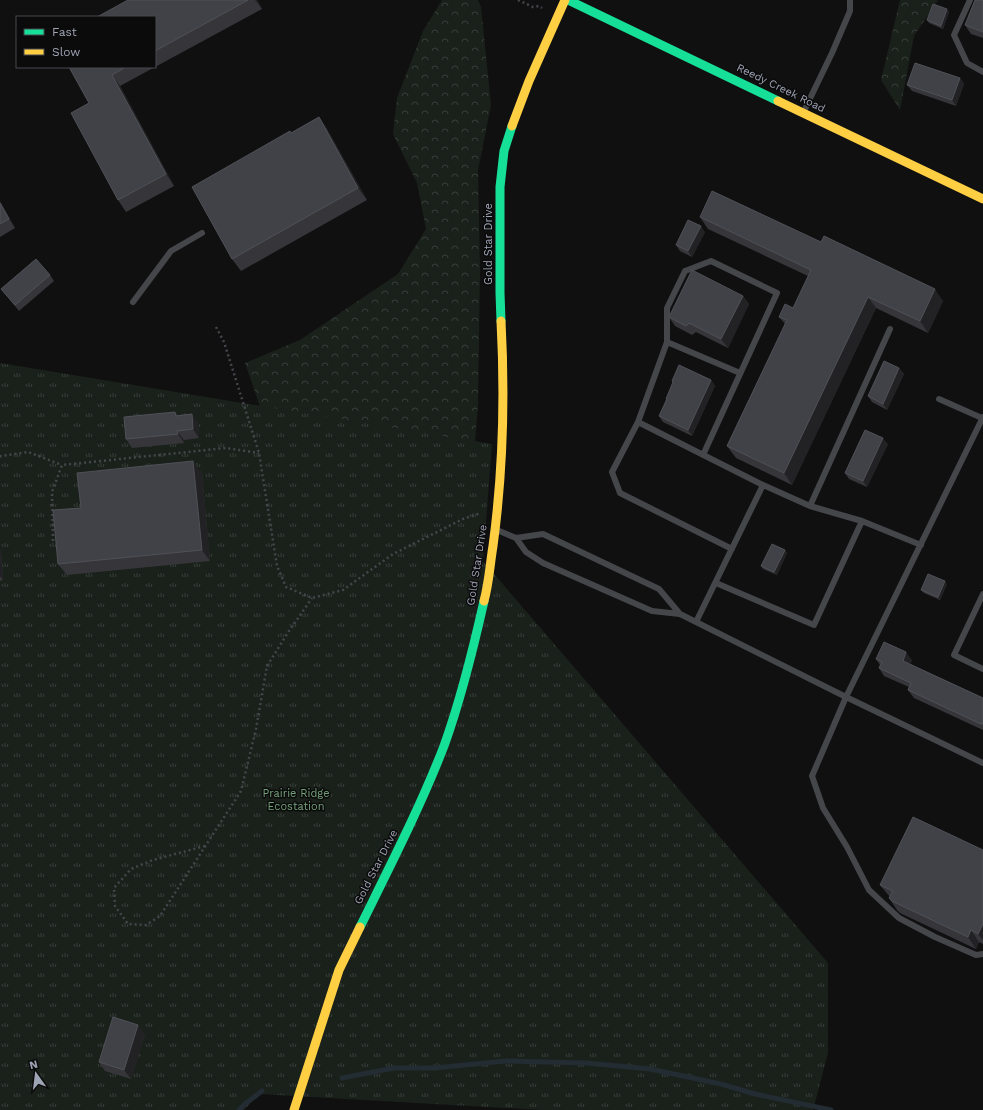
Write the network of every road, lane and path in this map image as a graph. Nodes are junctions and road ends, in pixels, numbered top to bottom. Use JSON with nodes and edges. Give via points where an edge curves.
{"nodes":[{"id":1,"x":518,"y":0,"type":"edge"},
{"id":2,"x":565,"y":0,"type":"edge"},
{"id":3,"x":568,"y":0,"type":"edge"},
{"id":4,"x":850,"y":0,"type":"edge"},
{"id":5,"x":970,"y":0,"type":"edge"},
{"id":6,"x":539,"y":6,"type":"dead end"},
{"id":7,"x":983,"y":72,"type":"edge"},
{"id":8,"x":803,"y":112,"type":"junction"},
{"id":9,"x":983,"y":199,"type":"edge"},
{"id":10,"x":202,"y":233,"type":"dead end"},
{"id":11,"x":133,"y":302,"type":"dead end"},
{"id":12,"x":216,"y":327,"type":"dead end"},
{"id":13,"x":890,"y":329,"type":"dead end"},
{"id":14,"x":667,"y":342,"type":"junction"},
{"id":15,"x":740,"y":373,"type":"junction"},
{"id":16,"x":940,"y":399,"type":"dead end"},
{"id":17,"x":983,"y":417,"type":"edge"},
{"id":18,"x":638,"y":422,"type":"junction"},
{"id":19,"x":259,"y":453,"type":"junction"},
{"id":20,"x":703,"y":454,"type":"junction"},
{"id":21,"x":0,"y":457,"type":"edge"},
{"id":22,"x":62,"y":464,"type":"junction"},
{"id":23,"x":763,"y":485,"type":"junction"},
{"id":24,"x":810,"y":506,"type":"junction"},
{"id":25,"x":498,"y":507,"type":"junction"},
{"id":26,"x":862,"y":521,"type":"junction"},
{"id":27,"x":496,"y":529,"type":"junction"},
{"id":28,"x":516,"y":538,"type":"junction"},
{"id":29,"x":53,"y":541,"type":"edge"},
{"id":30,"x":921,"y":545,"type":"junction"},
{"id":31,"x":732,"y":549,"type":"junction"},
{"id":32,"x":716,"y":583,"type":"junction"},
{"id":33,"x":983,"y":594,"type":"edge"},
{"id":34,"x":312,"y":598,"type":"junction"},
{"id":35,"x":680,"y":614,"type":"junction"},
{"id":36,"x":696,"y":622,"type":"junction"},
{"id":37,"x":983,"y":669,"type":"edge"},
{"id":38,"x":846,"y":697,"type":"junction"},
{"id":39,"x":983,"y":763,"type":"edge"},
{"id":40,"x":205,"y":846,"type":"junction"},
{"id":41,"x":983,"y":954,"type":"edge"},
{"id":42,"x":294,"y":1110,"type":"edge"}],
"edges":[{"from":1,"to":6,"type":"path","via":[[533,7]]},
{"from":2,"to":25,"type":"street","name":"Gold Star Drive","via":[[529,81],[504,151],[500,187],[503,368]]},
{"from":3,"to":8,"type":"street","name":"Reedy Creek Road"},
{"from":4,"to":8,"type":"lane","via":[[850,11]]},
{"from":5,"to":7,"type":"lane","via":[[954,35],[967,63]]},
{"from":8,"to":9,"type":"street","name":"Reedy Creek Road"},
{"from":10,"to":11,"type":"lane","via":[[171,251]]},
{"from":12,"to":19,"type":"path","via":[[224,342]]},
{"from":13,"to":24,"type":"lane"},
{"from":14,"to":15,"type":"lane"},
{"from":14,"to":15,"type":"lane","via":[[667,308],[685,271],[711,261],[777,292]]},
{"from":14,"to":18,"type":"lane"},
{"from":15,"to":20,"type":"lane"},
{"from":16,"to":17,"type":"lane"},
{"from":17,"to":30,"type":"lane"},
{"from":18,"to":20,"type":"lane"},
{"from":18,"to":31,"type":"lane","via":[[612,472],[620,494]]},
{"from":19,"to":22,"type":"path","via":[[226,448]]},
{"from":19,"to":34,"type":"path","via":[[277,566],[286,587]]},
{"from":20,"to":23,"type":"lane"},
{"from":21,"to":22,"type":"path","via":[[28,452]]},
{"from":22,"to":29,"type":"path","via":[[52,492]]},
{"from":23,"to":24,"type":"lane"},
{"from":23,"to":31,"type":"lane"},
{"from":24,"to":26,"type":"lane"},
{"from":25,"to":27,"type":"street","name":"Gold Star Drive"},
{"from":25,"to":34,"type":"path","via":[[463,519],[393,554],[343,590]]},
{"from":26,"to":30,"type":"lane"},
{"from":26,"to":32,"type":"lane","via":[[814,625]]},
{"from":27,"to":28,"type":"lane"},
{"from":27,"to":42,"type":"street","name":"Gold Star Drive","via":[[486,594],[467,674],[444,745],[400,847],[339,970]]},
{"from":28,"to":35,"type":"lane","via":[[526,552],[543,563],[652,611]]},
{"from":28,"to":35,"type":"lane","via":[[543,534],[659,589]]},
{"from":30,"to":38,"type":"lane"},
{"from":31,"to":32,"type":"lane"},
{"from":32,"to":36,"type":"lane"},
{"from":33,"to":37,"type":"lane","via":[[954,655]]},
{"from":34,"to":40,"type":"path","via":[[267,666],[256,729],[240,791]]},
{"from":35,"to":36,"type":"lane"},
{"from":36,"to":38,"type":"lane"},
{"from":38,"to":39,"type":"lane"},
{"from":38,"to":41,"type":"lane","via":[[812,776],[823,808],[869,890],[899,918],[976,956]]},
{"from":40,"to":40,"type":"path","via":[[160,916],[146,925],[128,924],[115,906],[114,888],[131,869],[153,860]]}]}
